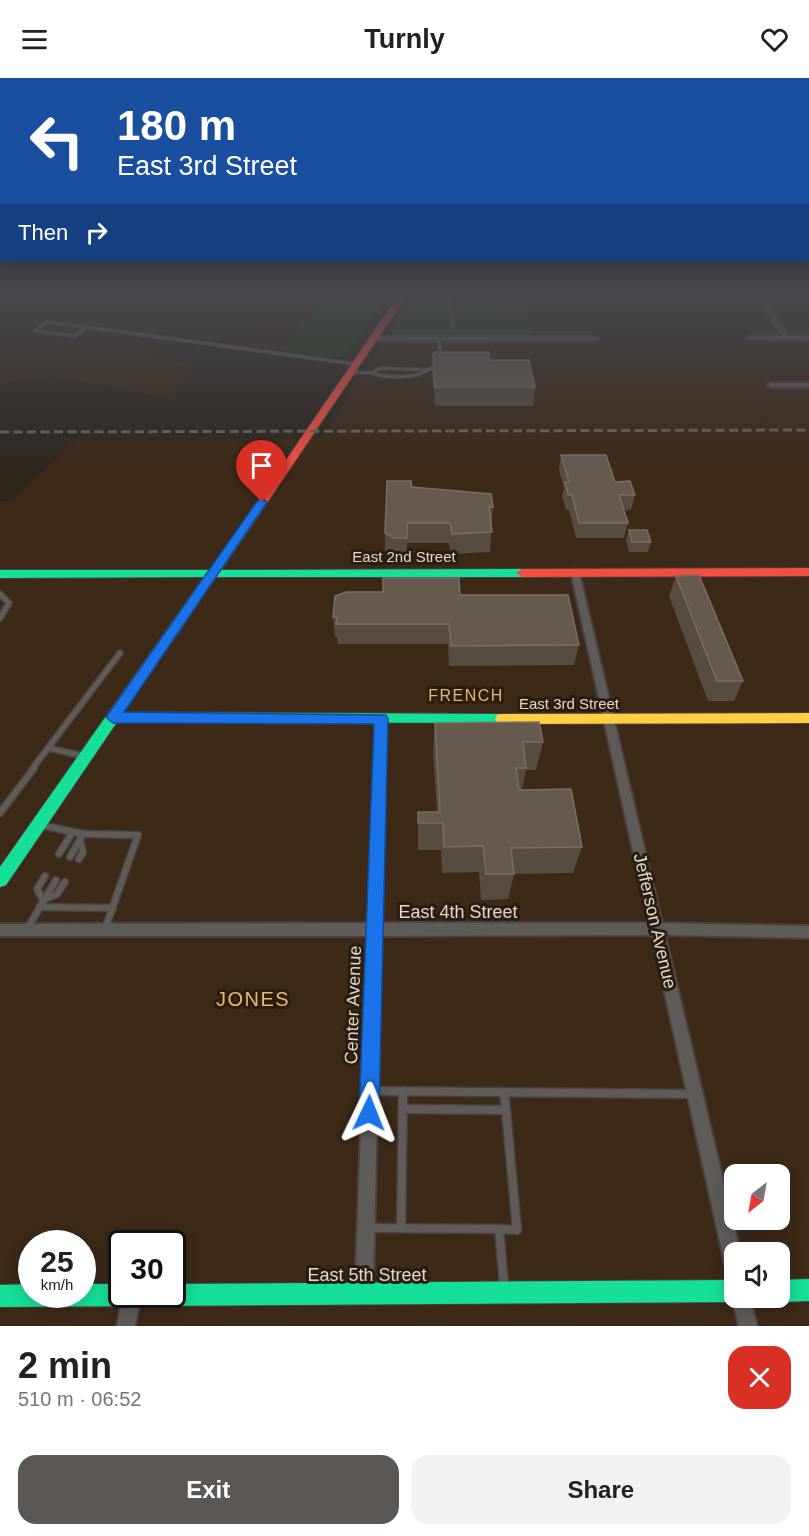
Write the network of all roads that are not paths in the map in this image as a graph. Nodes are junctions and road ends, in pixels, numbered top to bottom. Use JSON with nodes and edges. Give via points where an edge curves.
{"nodes":[{"id":1,"x":257,"y":353,"type":"edge"},
{"id":2,"x":362,"y":353,"type":"edge"},
{"id":3,"x":440,"y":354,"type":"joint"},
{"id":4,"x":451,"y":354,"type":"edge"},
{"id":5,"x":352,"y":368,"type":"junction"},
{"id":6,"x":427,"y":369,"type":"junction"},
{"id":7,"x":372,"y":372,"type":"junction"},
{"id":8,"x":771,"y":385,"type":"dead end"},
{"id":9,"x":809,"y":385,"type":"edge"},
{"id":10,"x":575,"y":572,"type":"junction"},
{"id":11,"x":809,"y":572,"type":"edge"},
{"id":12,"x":214,"y":573,"type":"junction"},
{"id":13,"x":0,"y":574,"type":"edge"},
{"id":14,"x":0,"y":594,"type":"edge"},
{"id":15,"x":0,"y":618,"type":"edge"},
{"id":16,"x":120,"y":653,"type":"dead end"},
{"id":17,"x":113,"y":717,"type":"junction"},
{"id":18,"x":809,"y":718,"type":"edge"},
{"id":19,"x":381,"y":719,"type":"junction"},
{"id":20,"x":608,"y":720,"type":"junction"},
{"id":21,"x":48,"y":748,"type":"junction"},
{"id":22,"x":86,"y":756,"type":"junction"},
{"id":23,"x":0,"y":813,"type":"edge"},
{"id":24,"x":38,"y":825,"type":"junction"},
{"id":25,"x":72,"y":833,"type":"junction"},
{"id":26,"x":83,"y":834,"type":"junction"},
{"id":27,"x":80,"y":841,"type":"junction"},
{"id":28,"x":59,"y":854,"type":"dead end"},
{"id":29,"x":70,"y":857,"type":"dead end"},
{"id":30,"x":79,"y":859,"type":"dead end"},
{"id":31,"x":45,"y":876,"type":"dead end"},
{"id":32,"x":0,"y":880,"type":"edge"},
{"id":33,"x":56,"y":880,"type":"dead end"},
{"id":34,"x":64,"y":882,"type":"dead end"},
{"id":35,"x":43,"y":900,"type":"junction"},
{"id":36,"x":39,"y":907,"type":"junction"},
{"id":37,"x":112,"y":908,"type":"junction"},
{"id":38,"x":0,"y":930,"type":"edge"},
{"id":39,"x":26,"y":930,"type":"junction"},
{"id":40,"x":105,"y":930,"type":"junction"},
{"id":41,"x":375,"y":930,"type":"junction"},
{"id":42,"x":657,"y":930,"type":"junction"},
{"id":43,"x":809,"y":932,"type":"edge"},
{"id":44,"x":370,"y":1091,"type":"junction"},
{"id":45,"x":403,"y":1091,"type":"junction"},
{"id":46,"x":504,"y":1092,"type":"junction"},
{"id":47,"x":695,"y":1094,"type":"junction"},
{"id":48,"x":403,"y":1109,"type":"junction"},
{"id":49,"x":506,"y":1110,"type":"junction"},
{"id":50,"x":366,"y":1228,"type":"junction"},
{"id":51,"x":401,"y":1228,"type":"junction"},
{"id":52,"x":499,"y":1229,"type":"junction"},
{"id":53,"x":729,"y":1242,"type":"edge"},
{"id":54,"x":809,"y":1290,"type":"edge"},
{"id":55,"x":724,"y":1291,"type":"edge"},
{"id":56,"x":790,"y":1291,"type":"edge"},
{"id":57,"x":505,"y":1292,"type":"junction"},
{"id":58,"x":364,"y":1293,"type":"junction"},
{"id":59,"x":108,"y":1295,"type":"edge"},
{"id":60,"x":186,"y":1295,"type":"edge"},
{"id":61,"x":0,"y":1296,"type":"edge"},
{"id":62,"x":129,"y":1308,"type":"edge"},
{"id":63,"x":744,"y":1308,"type":"edge"},
{"id":64,"x":126,"y":1326,"type":"edge"},
{"id":65,"x":748,"y":1326,"type":"edge"}],
"edges":[{"from":1,"to":5,"type":"lane"},
{"from":2,"to":5,"type":"main road"},
{"from":3,"to":4,"type":"lane"},
{"from":3,"to":6,"type":"lane","via":[[440,365]]},
{"from":5,"to":7,"type":"lane"},
{"from":5,"to":12,"type":"main road"},
{"from":6,"to":7,"type":"lane","via":[[380,368]]},
{"from":6,"to":7,"type":"lane","via":[[421,375],[380,376]]},
{"from":8,"to":9,"type":"street"},
{"from":10,"to":11,"type":"main road","name":"East 2nd Street"},
{"from":10,"to":12,"type":"main road","name":"East 2nd Street"},
{"from":10,"to":20,"type":"street","name":"Jefferson Avenue"},
{"from":12,"to":13,"type":"main road","name":"East 2nd Street"},
{"from":12,"to":17,"type":"main road"},
{"from":14,"to":15,"type":"lane","via":[[9,603]]},
{"from":16,"to":21,"type":"lane"},
{"from":17,"to":19,"type":"main road","name":"East 3rd Street"},
{"from":17,"to":22,"type":"main road"},
{"from":18,"to":20,"type":"main road","name":"East 3rd Street"},
{"from":19,"to":20,"type":"main road","name":"East 3rd Street"},
{"from":19,"to":41,"type":"street","name":"Center Avenue"},
{"from":20,"to":42,"type":"street","name":"Jefferson Avenue"},
{"from":21,"to":22,"type":"lane"},
{"from":21,"to":23,"type":"lane"},
{"from":22,"to":24,"type":"main road"},
{"from":24,"to":25,"type":"lane"},
{"from":24,"to":32,"type":"main road"},
{"from":25,"to":26,"type":"lane"},
{"from":25,"to":28,"type":"lane"},
{"from":26,"to":27,"type":"lane"},
{"from":26,"to":37,"type":"lane","via":[[138,835]]},
{"from":27,"to":29,"type":"lane"},
{"from":27,"to":30,"type":"lane","via":[[83,852]]},
{"from":31,"to":35,"type":"lane","via":[[37,889]]},
{"from":33,"to":35,"type":"lane"},
{"from":34,"to":35,"type":"lane","via":[[57,894]]},
{"from":35,"to":36,"type":"lane"},
{"from":36,"to":37,"type":"lane"},
{"from":36,"to":39,"type":"lane"},
{"from":37,"to":40,"type":"lane"},
{"from":38,"to":39,"type":"street","name":"East 4th Street"},
{"from":39,"to":40,"type":"street","name":"East 4th Street"},
{"from":40,"to":41,"type":"street","name":"East 4th Street"},
{"from":41,"to":42,"type":"street","name":"East 4th Street"},
{"from":41,"to":44,"type":"street","name":"Center Avenue"},
{"from":42,"to":43,"type":"street","name":"East 4th Street"},
{"from":42,"to":47,"type":"street","name":"Jefferson Avenue"},
{"from":44,"to":45,"type":"lane"},
{"from":44,"to":50,"type":"street","name":"Center Avenue"},
{"from":45,"to":46,"type":"lane"},
{"from":45,"to":48,"type":"lane"},
{"from":46,"to":47,"type":"lane"},
{"from":46,"to":49,"type":"lane"},
{"from":47,"to":53,"type":"street","name":"Jefferson Avenue"},
{"from":48,"to":49,"type":"lane"},
{"from":48,"to":51,"type":"lane"},
{"from":49,"to":52,"type":"lane","via":[[517,1230]]},
{"from":50,"to":51,"type":"lane"},
{"from":50,"to":58,"type":"street","name":"Center Avenue"},
{"from":51,"to":52,"type":"lane"},
{"from":52,"to":57,"type":"lane"},
{"from":54,"to":56,"type":"main road"},
{"from":55,"to":57,"type":"main road","name":"East 5th Street"},
{"from":57,"to":58,"type":"main road","name":"East 5th Street"},
{"from":58,"to":60,"type":"main road","name":"East 5th Street"},
{"from":59,"to":61,"type":"main road","name":"East 5th Street"},
{"from":62,"to":64,"type":"street"},
{"from":63,"to":65,"type":"street"}]}
